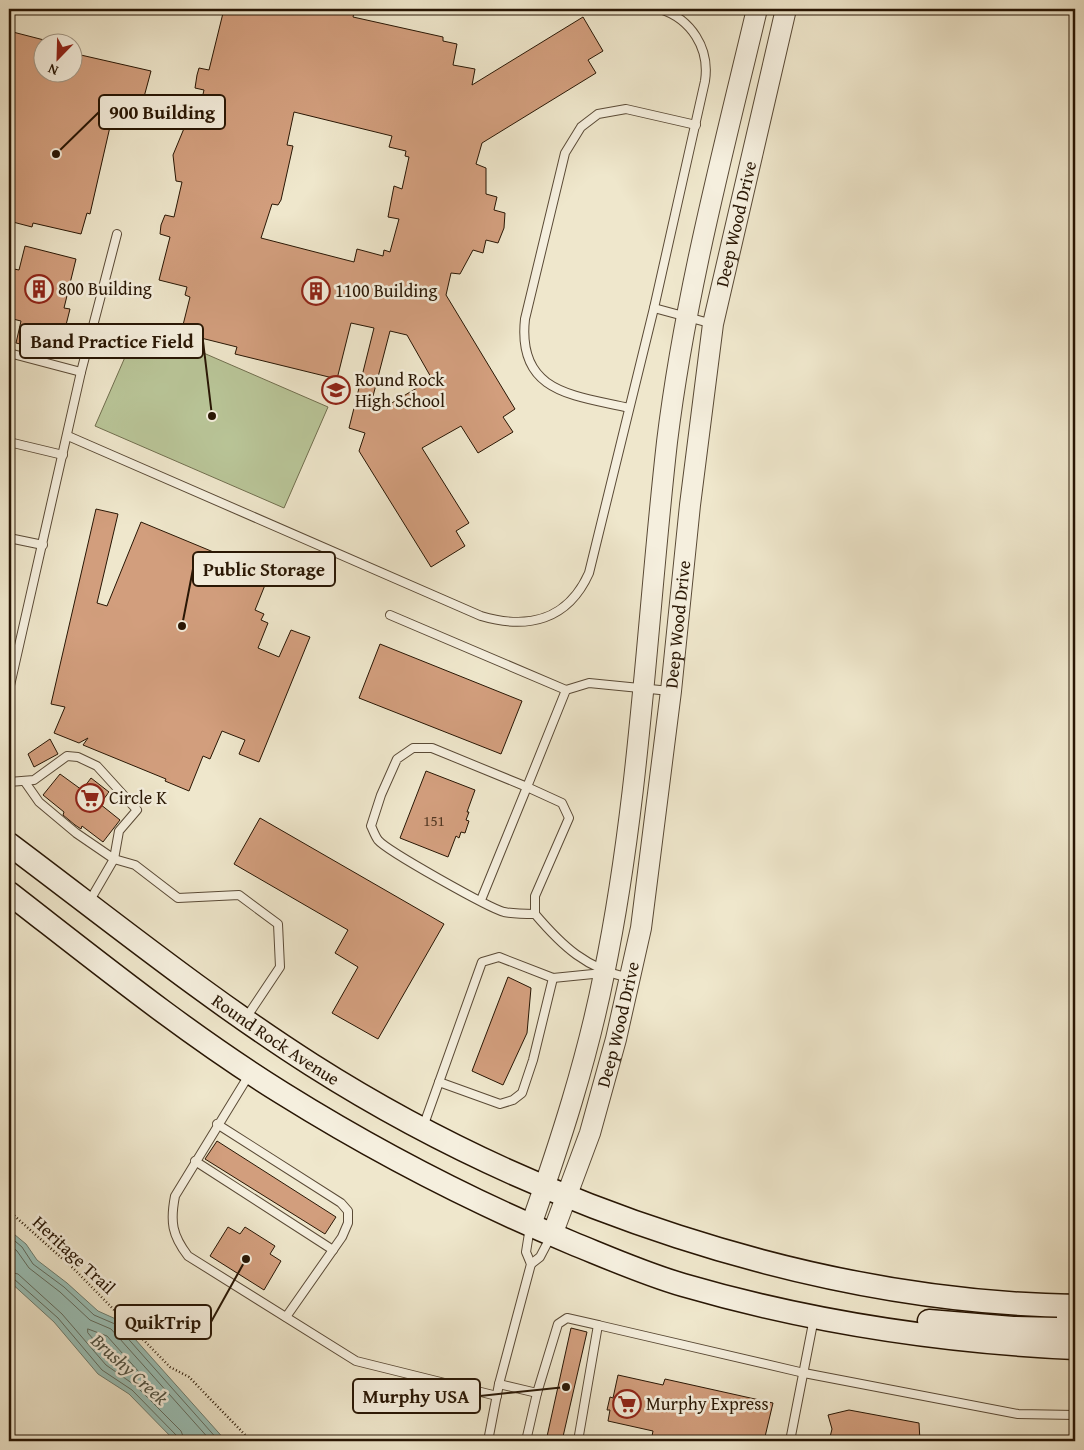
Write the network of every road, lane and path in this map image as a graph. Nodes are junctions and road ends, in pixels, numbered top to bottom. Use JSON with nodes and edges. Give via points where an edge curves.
{"nodes":[{"id":1,"x":660,"y":9,"type":"edge"},
{"id":2,"x":757,"y":9,"type":"edge"},
{"id":3,"x":786,"y":9,"type":"edge"},
{"id":4,"x":696,"y":125,"type":"junction"},
{"id":5,"x":117,"y":234,"type":"dead end"},
{"id":6,"x":654,"y":308,"type":"junction"},
{"id":7,"x":686,"y":317,"type":"junction"},
{"id":8,"x":713,"y":324,"type":"junction"},
{"id":9,"x":9,"y":353,"type":"edge"},
{"id":10,"x":82,"y":372,"type":"junction"},
{"id":11,"x":629,"y":408,"type":"junction"},
{"id":12,"x":68,"y":436,"type":"junction"},
{"id":13,"x":9,"y":442,"type":"edge"},
{"id":14,"x":63,"y":455,"type":"junction"},
{"id":15,"x":9,"y":538,"type":"edge"},
{"id":16,"x":43,"y":545,"type":"junction"},
{"id":17,"x":390,"y":615,"type":"dead end"},
{"id":18,"x":642,"y":688,"type":"junction"},
{"id":19,"x":9,"y":690,"type":"edge"},
{"id":20,"x":566,"y":690,"type":"junction"},
{"id":21,"x":671,"y":692,"type":"junction"},
{"id":22,"x":9,"y":782,"type":"edge"},
{"id":23,"x":24,"y":782,"type":"junction"},
{"id":24,"x":527,"y":787,"type":"junction"},
{"id":25,"x":9,"y":844,"type":"edge"},
{"id":26,"x":114,"y":859,"type":"junction"},
{"id":27,"x":9,"y":893,"type":"edge"},
{"id":28,"x":480,"y":900,"type":"junction"},
{"id":29,"x":88,"y":904,"type":"junction"},
{"id":30,"x":535,"y":914,"type":"junction"},
{"id":31,"x":605,"y":972,"type":"junction"},
{"id":32,"x":553,"y":978,"type":"junction"},
{"id":33,"x":630,"y":978,"type":"junction"},
{"id":34,"x":244,"y":1020,"type":"junction"},
{"id":35,"x":250,"y":1072,"type":"junction"},
{"id":36,"x":439,"y":1082,"type":"junction"},
{"id":37,"x":217,"y":1124,"type":"junction"},
{"id":38,"x":422,"y":1128,"type":"junction"},
{"id":39,"x":195,"y":1161,"type":"junction"},
{"id":40,"x":545,"y":1187,"type":"junction"},
{"id":41,"x":567,"y":1196,"type":"junction"},
{"id":42,"x":9,"y":1211,"type":"edge"},
{"id":43,"x":531,"y":1225,"type":"junction"},
{"id":44,"x":552,"y":1234,"type":"junction"},
{"id":45,"x":333,"y":1250,"type":"junction"},
{"id":46,"x":531,"y":1264,"type":"junction"},
{"id":47,"x":1072,"y":1306,"type":"edge"},
{"id":48,"x":814,"y":1316,"type":"junction"},
{"id":49,"x":286,"y":1317,"type":"junction"},
{"id":50,"x":855,"y":1324,"type":"junction"},
{"id":51,"x":598,"y":1325,"type":"junction"},
{"id":52,"x":1075,"y":1348,"type":"edge"},
{"id":53,"x":804,"y":1373,"type":"junction"},
{"id":54,"x":499,"y":1384,"type":"junction"},
{"id":55,"x":538,"y":1393,"type":"junction"},
{"id":56,"x":497,"y":1396,"type":"junction"},
{"id":57,"x":1075,"y":1415,"type":"edge"},
{"id":58,"x":251,"y":1441,"type":"edge"},
{"id":59,"x":488,"y":1441,"type":"edge"},
{"id":60,"x":526,"y":1441,"type":"edge"},
{"id":61,"x":578,"y":1441,"type":"edge"},
{"id":62,"x":790,"y":1441,"type":"edge"}],
"edges":[{"from":1,"to":4,"type":"lane","via":[[686,23],[704,52],[707,72]]},
{"from":2,"to":7,"type":"street","name":"Deep Wood Drive"},
{"from":3,"to":8,"type":"street","name":"Deep Wood Drive"},
{"from":4,"to":6,"type":"lane"},
{"from":4,"to":11,"type":"lane","via":[[626,109],[598,114],[581,127],[565,153],[525,319],[524,342],[529,360],[543,382],[569,394]]},
{"from":5,"to":10,"type":"lane"},
{"from":6,"to":7,"type":"lane"},
{"from":6,"to":11,"type":"lane"},
{"from":7,"to":8,"type":"lane"},
{"from":7,"to":18,"type":"street","name":"Deep Wood Drive","via":[[668,441]]},
{"from":8,"to":21,"type":"street","name":"Deep Wood Drive"},
{"from":9,"to":10,"type":"lane"},
{"from":10,"to":12,"type":"lane"},
{"from":11,"to":12,"type":"lane","via":[[585,583],[563,608],[529,622],[498,621],[481,616]]},
{"from":12,"to":14,"type":"lane"},
{"from":13,"to":14,"type":"lane"},
{"from":14,"to":16,"type":"lane"},
{"from":15,"to":16,"type":"lane"},
{"from":16,"to":19,"type":"lane"},
{"from":17,"to":20,"type":"lane"},
{"from":18,"to":20,"type":"lane","via":[[589,683]]},
{"from":18,"to":21,"type":"lane"},
{"from":18,"to":31,"type":"street","name":"Deep Wood Drive","via":[[637,757]]},
{"from":20,"to":24,"type":"lane"},
{"from":21,"to":33,"type":"street","name":"Deep Wood Drive","via":[[641,928]]},
{"from":22,"to":23,"type":"lane"},
{"from":23,"to":26,"type":"lane","via":[[46,808]]},
{"from":23,"to":26,"type":"lane","via":[[34,780],[67,756],[78,757],[97,766],[136,810],[119,831]]},
{"from":24,"to":28,"type":"lane"},
{"from":24,"to":28,"type":"lane","via":[[432,748],[413,748],[397,759],[381,795],[371,826],[378,840],[391,851]]},
{"from":24,"to":30,"type":"lane","via":[[562,804],[569,818],[535,896]]},
{"from":25,"to":29,"type":"main road","name":"Round Rock Avenue"},
{"from":26,"to":29,"type":"lane"},
{"from":26,"to":34,"type":"lane","via":[[135,865],[178,898],[239,896],[278,924],[280,967]]},
{"from":27,"to":35,"type":"main road"},
{"from":28,"to":30,"type":"lane","via":[[504,912]]},
{"from":29,"to":34,"type":"main road","name":"Round Rock Avenue"},
{"from":30,"to":31,"type":"lane","via":[[572,953]]},
{"from":31,"to":32,"type":"lane"},
{"from":31,"to":33,"type":"lane"},
{"from":31,"to":40,"type":"street","name":"Deep Wood Drive","via":[[570,1112]]},
{"from":32,"to":36,"type":"lane","via":[[499,956],[482,962]]},
{"from":32,"to":36,"type":"lane","via":[[522,1094],[500,1104]]},
{"from":33,"to":41,"type":"street","name":"Deep Wood Drive","via":[[590,1133]]},
{"from":34,"to":38,"type":"main road","name":"Round Rock Avenue","via":[[316,1068]]},
{"from":35,"to":37,"type":"lane"},
{"from":35,"to":43,"type":"main road","via":[[312,1112],[445,1186]]},
{"from":36,"to":38,"type":"lane"},
{"from":37,"to":39,"type":"lane"},
{"from":37,"to":45,"type":"lane","via":[[341,1203],[348,1211],[348,1223]]},
{"from":38,"to":40,"type":"main road","name":"Round Rock Avenue"},
{"from":39,"to":45,"type":"lane"},
{"from":39,"to":49,"type":"lane","via":[[175,1196],[172,1211],[176,1241],[188,1256]]},
{"from":40,"to":41,"type":"main road","name":"Round Rock Avenue"},
{"from":40,"to":43,"type":"street","name":"Deep Wood Drive"},
{"from":41,"to":44,"type":"street","name":"Deep Wood Drive"},
{"from":41,"to":47,"type":"main road","name":"Round Rock Avenue","via":[[716,1248],[865,1284],[947,1297]]},
{"from":42,"to":58,"type":"path","name":"Heritage Trail","via":[[74,1269],[170,1367],[189,1378]]},
{"from":43,"to":44,"type":"main road"},
{"from":43,"to":46,"type":"lane","via":[[526,1252]]},
{"from":44,"to":46,"type":"lane","via":[[540,1257]]},
{"from":44,"to":48,"type":"main road","via":[[625,1265],[682,1284]]},
{"from":45,"to":49,"type":"lane"},
{"from":46,"to":54,"type":"lane"},
{"from":47,"to":50,"type":"main road","via":[[1064,1328],[978,1326],[882,1315]]},
{"from":48,"to":50,"type":"main road"},
{"from":48,"to":53,"type":"lane"},
{"from":49,"to":56,"type":"lane","via":[[356,1361]]},
{"from":50,"to":52,"type":"main road","via":[[986,1343]]},
{"from":51,"to":53,"type":"lane"},
{"from":51,"to":55,"type":"lane","via":[[568,1318],[558,1324]]},
{"from":51,"to":61,"type":"lane"},
{"from":53,"to":57,"type":"lane","via":[[1018,1414]]},
{"from":53,"to":62,"type":"lane"},
{"from":54,"to":55,"type":"lane"},
{"from":54,"to":56,"type":"lane"},
{"from":55,"to":60,"type":"lane"},
{"from":56,"to":59,"type":"lane"}]}
